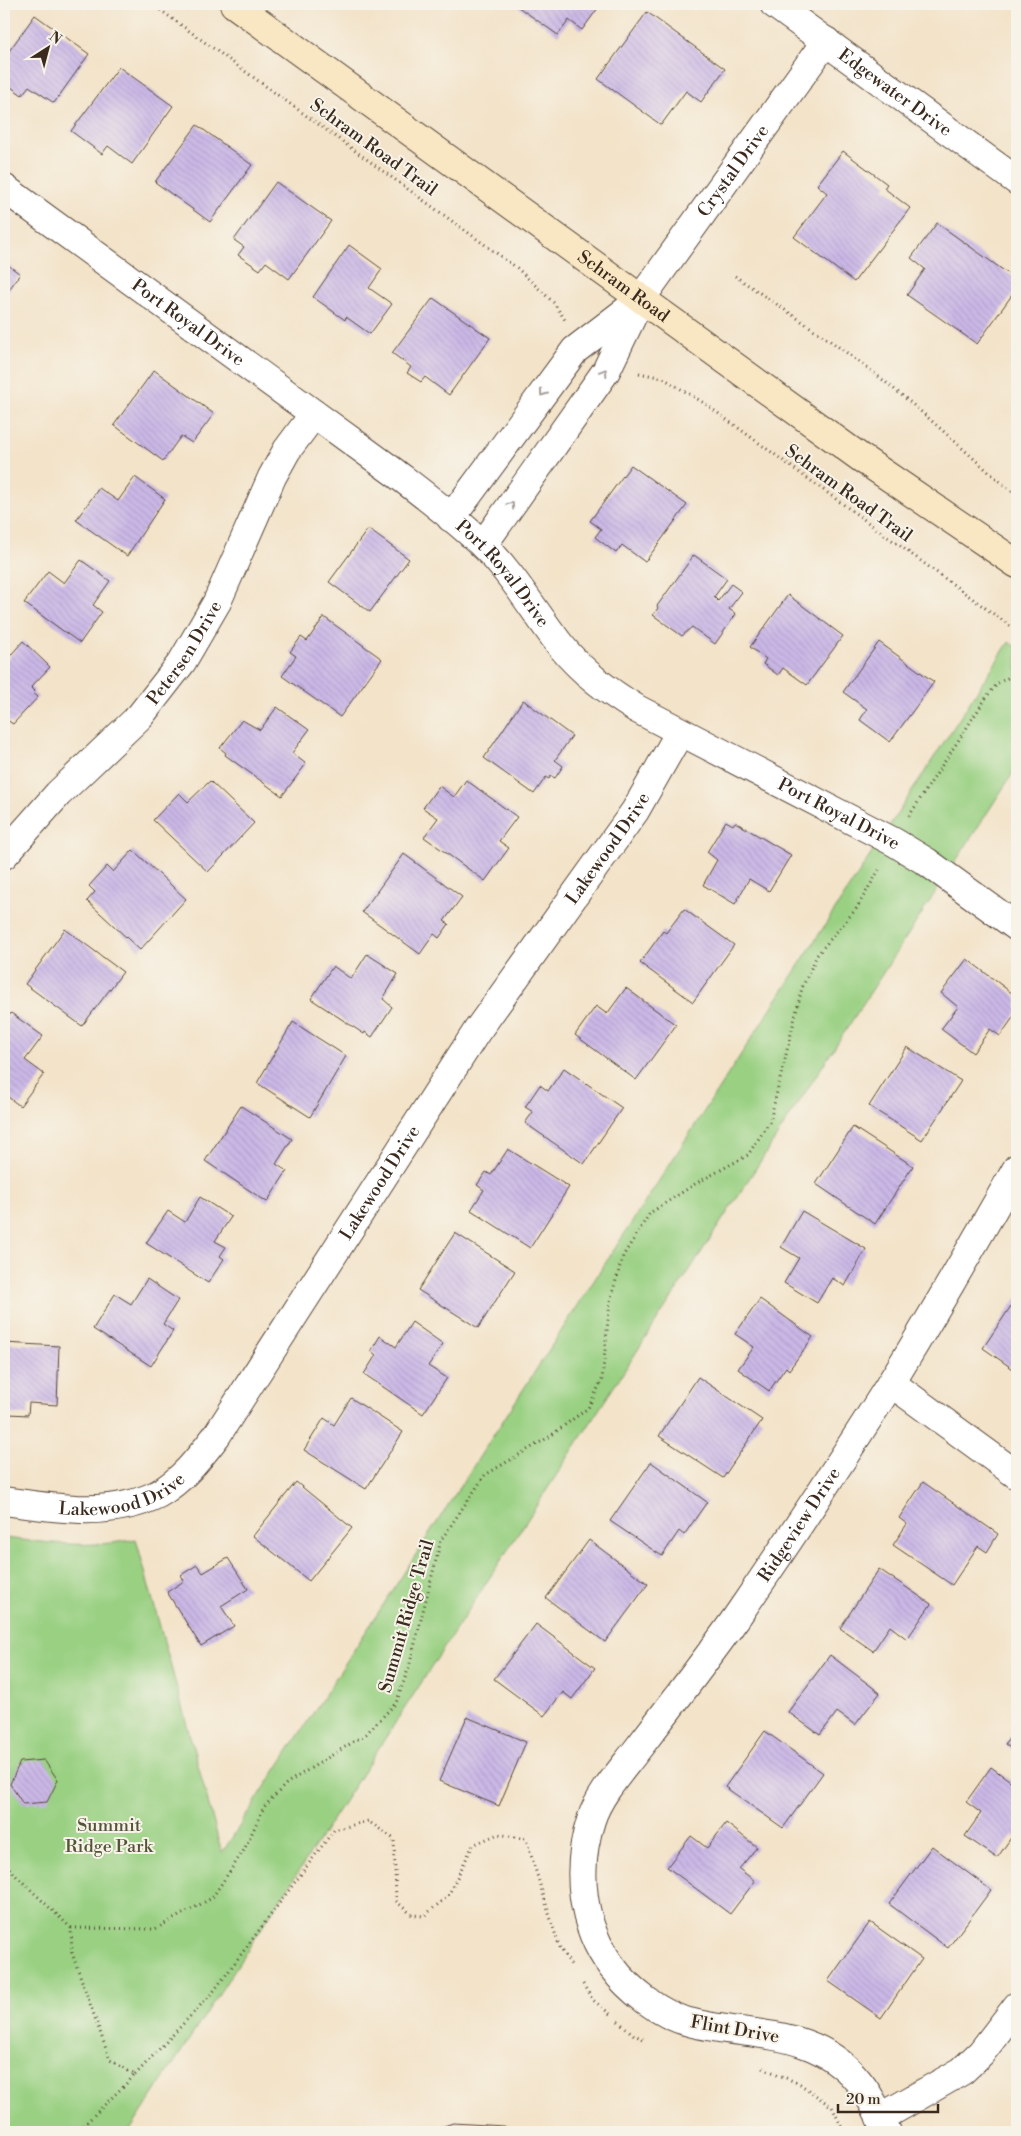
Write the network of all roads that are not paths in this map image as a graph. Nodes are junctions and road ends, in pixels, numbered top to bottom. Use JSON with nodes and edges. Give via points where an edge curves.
{"nodes":[{"id":1,"x":234,"y":4,"type":"edge"},
{"id":2,"x":774,"y":4,"type":"edge"},
{"id":3,"x":826,"y":42,"type":"junction"},
{"id":4,"x":1017,"y":181,"type":"edge"},
{"id":5,"x":4,"y":188,"type":"edge"},
{"id":6,"x":640,"y":300,"type":"junction"},
{"id":7,"x":314,"y":414,"type":"junction"},
{"id":8,"x":452,"y":518,"type":"junction"},
{"id":9,"x":483,"y":545,"type":"junction"},
{"id":10,"x":1017,"y":564,"type":"edge"},
{"id":11,"x":680,"y":732,"type":"junction"},
{"id":12,"x":4,"y":855,"type":"edge"},
{"id":13,"x":1017,"y":927,"type":"edge"},
{"id":14,"x":1017,"y":1168,"type":"edge"},
{"id":15,"x":891,"y":1383,"type":"junction"},
{"id":16,"x":1017,"y":1475,"type":"edge"},
{"id":17,"x":4,"y":1501,"type":"edge"},
{"id":18,"x":582,"y":1875,"type":"joint"},
{"id":19,"x":1017,"y":2006,"type":"edge"},
{"id":20,"x":884,"y":2125,"type":"edge"}],
"edges":[{"from":1,"to":6,"type":"main road","name":"Schram Road"},
{"from":2,"to":3,"type":"street","name":"Edgewater Drive"},
{"from":3,"to":4,"type":"street","name":"Edgewater Drive"},
{"from":3,"to":6,"type":"street","name":"Crystal Drive"},
{"from":5,"to":7,"type":"street","name":"Port Royal Drive"},
{"from":6,"to":8,"type":"street","name":"Crystal Drive","one_way":true,"via":[[575,350]]},
{"from":9,"to":6,"type":"street","name":"Crystal Drive","one_way":true,"via":[[606,371]]},
{"from":6,"to":10,"type":"main road","name":"Schram Road","via":[[861,458]]},
{"from":7,"to":8,"type":"street","name":"Port Royal Drive"},
{"from":7,"to":12,"type":"street","name":"Petersen Drive","via":[[272,477],[217,602],[182,662],[140,716],[58,794]]},
{"from":8,"to":9,"type":"street","name":"Port Royal Drive"},
{"from":9,"to":11,"type":"street","name":"Port Royal Drive","via":[[583,671],[607,691]]},
{"from":11,"to":13,"type":"street","name":"Port Royal Drive","via":[[894,842]]},
{"from":11,"to":17,"type":"street","name":"Lakewood Drive","via":[[635,811],[477,1031],[198,1461],[158,1494],[134,1503],[106,1508],[61,1509]]},
{"from":14,"to":15,"type":"street","name":"Ridgeview Drive"},
{"from":15,"to":16,"type":"street"},
{"from":15,"to":18,"type":"street","name":"Ridgeview Drive","via":[[741,1610],[607,1790],[592,1818],[584,1848]]},
{"from":18,"to":20,"type":"street","name":"Flint Drive","via":[[586,1910],[596,1941],[612,1967],[635,1991],[660,2010],[686,2022],[781,2036],[810,2045],[838,2062],[860,2082]]},
{"from":19,"to":20,"type":"street","via":[[981,2053],[962,2071]]}]}
